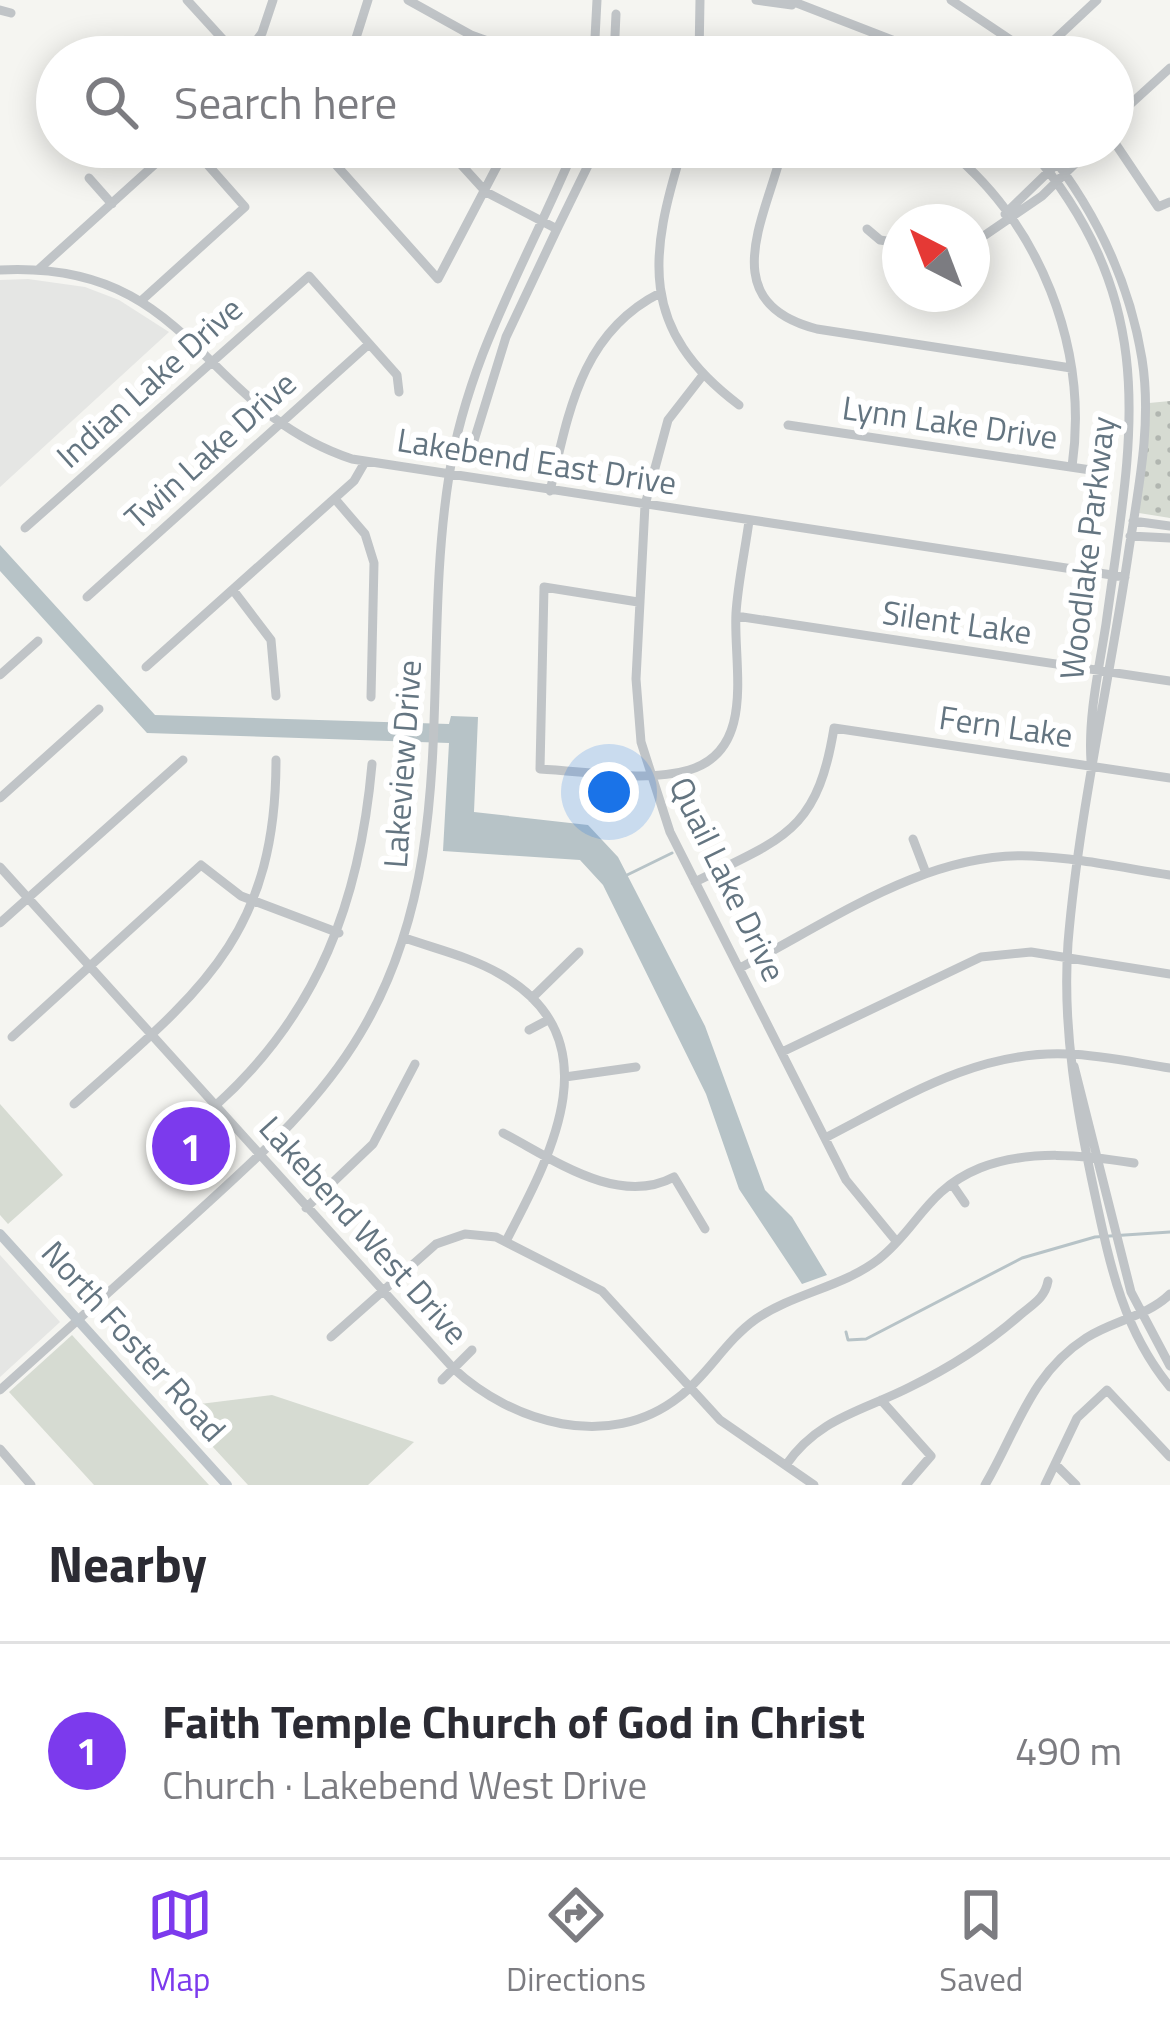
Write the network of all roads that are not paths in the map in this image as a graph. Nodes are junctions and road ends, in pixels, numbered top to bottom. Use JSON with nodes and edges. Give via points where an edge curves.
{"nodes":[{"id":1,"x":188,"y":0,"type":"edge"},
{"id":2,"x":273,"y":0,"type":"edge"},
{"id":3,"x":368,"y":0,"type":"edge"},
{"id":4,"x":408,"y":0,"type":"edge"},
{"id":5,"x":597,"y":0,"type":"edge"},
{"id":6,"x":700,"y":0,"type":"edge"},
{"id":7,"x":756,"y":0,"type":"edge"},
{"id":8,"x":789,"y":0,"type":"edge"},
{"id":9,"x":1097,"y":0,"type":"edge"},
{"id":10,"x":955,"y":1,"type":"edge"},
{"id":11,"x":800,"y":5,"type":"junction"},
{"id":12,"x":616,"y":14,"type":"dead end"},
{"id":13,"x":869,"y":32,"type":"junction"},
{"id":14,"x":221,"y":36,"type":"edge"},
{"id":15,"x":259,"y":36,"type":"edge"},
{"id":16,"x":357,"y":36,"type":"edge"},
{"id":17,"x":474,"y":36,"type":"edge"},
{"id":18,"x":595,"y":36,"type":"edge"},
{"id":19,"x":615,"y":36,"type":"edge"},
{"id":20,"x":699,"y":36,"type":"edge"},
{"id":21,"x":876,"y":36,"type":"edge"},
{"id":22,"x":880,"y":36,"type":"edge"},
{"id":23,"x":1006,"y":36,"type":"edge"},
{"id":24,"x":1058,"y":36,"type":"edge"},
{"id":25,"x":1170,"y":68,"type":"edge"},
{"id":26,"x":1134,"y":101,"type":"edge"},
{"id":27,"x":151,"y":168,"type":"edge"},
{"id":28,"x":210,"y":168,"type":"edge"},
{"id":29,"x":339,"y":168,"type":"edge"},
{"id":30,"x":464,"y":168,"type":"edge"},
{"id":31,"x":498,"y":168,"type":"edge"},
{"id":32,"x":565,"y":168,"type":"edge"},
{"id":33,"x":587,"y":168,"type":"edge"},
{"id":34,"x":676,"y":168,"type":"edge"},
{"id":35,"x":777,"y":168,"type":"edge"},
{"id":36,"x":964,"y":168,"type":"edge"},
{"id":37,"x":1045,"y":168,"type":"edge"},
{"id":38,"x":1050,"y":168,"type":"edge"},
{"id":39,"x":1059,"y":168,"type":"edge"},
{"id":40,"x":1069,"y":168,"type":"edge"},
{"id":41,"x":1132,"y":168,"type":"edge"},
{"id":42,"x":1047,"y":171,"type":"junction"},
{"id":43,"x":89,"y":178,"type":"dead end"},
{"id":44,"x":1062,"y":178,"type":"junction"},
{"id":45,"x":1027,"y":190,"type":"junction"},
{"id":46,"x":486,"y":192,"type":"junction"},
{"id":47,"x":1036,"y":200,"type":"junction"},
{"id":48,"x":1170,"y":202,"type":"edge"},
{"id":49,"x":112,"y":204,"type":"junction"},
{"id":50,"x":1007,"y":217,"type":"junction"},
{"id":51,"x":541,"y":221,"type":"junction"},
{"id":52,"x":557,"y":229,"type":"junction"},
{"id":53,"x":867,"y":229,"type":"dead end"},
{"id":54,"x":990,"y":230,"type":"edge"},
{"id":55,"x":882,"y":240,"type":"edge"},
{"id":56,"x":0,"y":269,"type":"edge"},
{"id":57,"x":39,"y":269,"type":"junction"},
{"id":58,"x":660,"y":292,"type":"junction"},
{"id":59,"x":142,"y":300,"type":"junction"},
{"id":60,"x":369,"y":344,"type":"junction"},
{"id":61,"x":213,"y":361,"type":"junction"},
{"id":62,"x":1071,"y":368,"type":"junction"},
{"id":63,"x":703,"y":375,"type":"junction"},
{"id":64,"x":399,"y":392,"type":"dead end"},
{"id":65,"x":739,"y":405,"type":"dead end"},
{"id":66,"x":278,"y":425,"type":"junction"},
{"id":67,"x":788,"y":425,"type":"dead end"},
{"id":68,"x":473,"y":444,"type":"dead end"},
{"id":69,"x":365,"y":462,"type":"junction"},
{"id":70,"x":1072,"y":467,"type":"junction"},
{"id":71,"x":1104,"y":472,"type":"dead end"},
{"id":72,"x":449,"y":475,"type":"junction"},
{"id":73,"x":550,"y":491,"type":"junction"},
{"id":74,"x":334,"y":499,"type":"junction"},
{"id":75,"x":645,"y":505,"type":"junction"},
{"id":76,"x":749,"y":520,"type":"junction"},
{"id":77,"x":1127,"y":520,"type":"junction"},
{"id":78,"x":1164,"y":525,"type":"edge"},
{"id":79,"x":25,"y":528,"type":"dead end"},
{"id":80,"x":1125,"y":535,"type":"junction"},
{"id":81,"x":1156,"y":538,"type":"junction"},
{"id":82,"x":1170,"y":538,"type":"edge"},
{"id":83,"x":1112,"y":575,"type":"junction"},
{"id":84,"x":1125,"y":577,"type":"junction"},
{"id":85,"x":233,"y":590,"type":"junction"},
{"id":86,"x":87,"y":597,"type":"dead end"},
{"id":87,"x":638,"y":602,"type":"junction"},
{"id":88,"x":736,"y":616,"type":"junction"},
{"id":89,"x":38,"y":641,"type":"dead end"},
{"id":90,"x":146,"y":667,"type":"dead end"},
{"id":91,"x":1099,"y":670,"type":"junction"},
{"id":92,"x":1112,"y":672,"type":"junction"},
{"id":93,"x":0,"y":675,"type":"edge"},
{"id":94,"x":1170,"y":681,"type":"edge"},
{"id":95,"x":275,"y":696,"type":"dead end"},
{"id":96,"x":371,"y":697,"type":"dead end"},
{"id":97,"x":99,"y":709,"type":"dead end"},
{"id":98,"x":183,"y":760,"type":"dead end"},
{"id":99,"x":275,"y":760,"type":"dead end"},
{"id":100,"x":372,"y":764,"type":"dead end"},
{"id":101,"x":1092,"y":766,"type":"junction"},
{"id":102,"x":648,"y":772,"type":"junction"},
{"id":103,"x":1170,"y":778,"type":"edge"},
{"id":104,"x":0,"y":798,"type":"edge"},
{"id":105,"x":914,"y":839,"type":"dead end"},
{"id":106,"x":1079,"y":860,"type":"junction"},
{"id":107,"x":0,"y":867,"type":"edge"},
{"id":108,"x":926,"y":873,"type":"junction"},
{"id":109,"x":1170,"y":875,"type":"edge"},
{"id":110,"x":695,"y":882,"type":"junction"},
{"id":111,"x":28,"y":898,"type":"junction"},
{"id":112,"x":254,"y":901,"type":"junction"},
{"id":113,"x":0,"y":923,"type":"edge"},
{"id":114,"x":339,"y":933,"type":"junction"},
{"id":115,"x":405,"y":938,"type":"junction"},
{"id":116,"x":579,"y":952,"type":"dead end"},
{"id":117,"x":1068,"y":960,"type":"junction"},
{"id":118,"x":91,"y":967,"type":"junction"},
{"id":119,"x":740,"y":968,"type":"junction"},
{"id":120,"x":1170,"y":974,"type":"edge"},
{"id":121,"x":532,"y":998,"type":"junction"},
{"id":122,"x":546,"y":1021,"type":"junction"},
{"id":123,"x":529,"y":1030,"type":"dead end"},
{"id":124,"x":152,"y":1035,"type":"junction"},
{"id":125,"x":12,"y":1037,"type":"dead end"},
{"id":126,"x":782,"y":1052,"type":"junction"},
{"id":127,"x":1072,"y":1054,"type":"junction"},
{"id":128,"x":415,"y":1064,"type":"dead end"},
{"id":129,"x":636,"y":1066,"type":"dead end"},
{"id":130,"x":1074,"y":1066,"type":"junction"},
{"id":131,"x":1170,"y":1068,"type":"edge"},
{"id":132,"x":565,"y":1077,"type":"junction"},
{"id":133,"x":74,"y":1105,"type":"dead end"},
{"id":134,"x":215,"y":1106,"type":"junction"},
{"id":135,"x":503,"y":1133,"type":"dead end"},
{"id":136,"x":825,"y":1138,"type":"junction"},
{"id":137,"x":260,"y":1155,"type":"junction"},
{"id":138,"x":1086,"y":1155,"type":"junction"},
{"id":139,"x":550,"y":1157,"type":"junction"},
{"id":140,"x":1100,"y":1157,"type":"junction"},
{"id":141,"x":1134,"y":1162,"type":"dead end"},
{"id":142,"x":952,"y":1184,"type":"junction"},
{"id":143,"x":965,"y":1203,"type":"dead end"},
{"id":144,"x":307,"y":1208,"type":"junction"},
{"id":145,"x":705,"y":1229,"type":"dead end"},
{"id":146,"x":0,"y":1234,"type":"edge"},
{"id":147,"x":506,"y":1241,"type":"junction"},
{"id":148,"x":896,"y":1241,"type":"junction"},
{"id":149,"x":1048,"y":1281,"type":"dead end"},
{"id":150,"x":382,"y":1290,"type":"junction"},
{"id":151,"x":1170,"y":1294,"type":"edge"},
{"id":152,"x":1139,"y":1313,"type":"junction"},
{"id":153,"x":1127,"y":1318,"type":"junction"},
{"id":154,"x":78,"y":1320,"type":"junction"},
{"id":155,"x":331,"y":1337,"type":"dead end"},
{"id":156,"x":472,"y":1350,"type":"dead end"},
{"id":157,"x":1170,"y":1366,"type":"edge"},
{"id":158,"x":453,"y":1368,"type":"junction"},
{"id":159,"x":442,"y":1380,"type":"dead end"},
{"id":160,"x":690,"y":1387,"type":"junction"},
{"id":161,"x":1170,"y":1387,"type":"edge"},
{"id":162,"x":0,"y":1390,"type":"edge"},
{"id":163,"x":881,"y":1400,"type":"junction"},
{"id":164,"x":575,"y":1410,"type":"dead end"},
{"id":165,"x":573,"y":1425,"type":"junction"},
{"id":166,"x":0,"y":1449,"type":"edge"},
{"id":167,"x":1170,"y":1457,"type":"edge"},
{"id":168,"x":1054,"y":1464,"type":"junction"},
{"id":169,"x":786,"y":1465,"type":"junction"},
{"id":170,"x":988,"y":1481,"type":"edge"},
{"id":171,"x":31,"y":1485,"type":"edge"},
{"id":172,"x":227,"y":1485,"type":"edge"},
{"id":173,"x":814,"y":1485,"type":"edge"},
{"id":174,"x":906,"y":1485,"type":"edge"},
{"id":175,"x":1005,"y":1485,"type":"edge"},
{"id":176,"x":1045,"y":1485,"type":"edge"},
{"id":177,"x":1076,"y":1485,"type":"edge"}],
"edges":[{"from":1,"to":14,"type":"street"},
{"from":2,"to":15,"type":"street"},
{"from":3,"to":16,"type":"street"},
{"from":4,"to":17,"type":"street"},
{"from":5,"to":18,"type":"street"},
{"from":6,"to":20,"type":"street"},
{"from":7,"to":11,"type":"street"},
{"from":8,"to":11,"type":"street"},
{"from":9,"to":24,"type":"street"},
{"from":10,"to":23,"type":"street"},
{"from":11,"to":13,"type":"street"},
{"from":12,"to":19,"type":"street"},
{"from":13,"to":21,"type":"street"},
{"from":13,"to":22,"type":"street"},
{"from":25,"to":26,"type":"street"},
{"from":27,"to":49,"type":"street"},
{"from":28,"to":59,"type":"street","via":[[245,207]]},
{"from":29,"to":46,"type":"street","via":[[438,279]]},
{"from":30,"to":46,"type":"street"},
{"from":31,"to":46,"type":"street"},
{"from":32,"to":51,"type":"street","name":"Lakeview Drive"},
{"from":33,"to":52,"type":"street"},
{"from":34,"to":58,"type":"street","via":[[659,223]]},
{"from":35,"to":62,"type":"street","via":[[752,252],[763,294],[782,316],[817,329]]},
{"from":36,"to":50,"type":"street"},
{"from":37,"to":42,"type":"street","name":"Woodlake Parkway"},
{"from":38,"to":42,"type":"street"},
{"from":39,"to":44,"type":"street","name":"Woodlake Parkway"},
{"from":40,"to":44,"type":"street"},
{"from":41,"to":48,"type":"street","via":[[1158,207]]},
{"from":42,"to":44,"type":"street","name":"Woodlake Parkway"},
{"from":42,"to":45,"type":"street"},
{"from":43,"to":49,"type":"street"},
{"from":44,"to":47,"type":"street"},
{"from":44,"to":77,"type":"street","name":"Woodlake Parkway","via":[[1108,244],[1136,329],[1145,398]]},
{"from":45,"to":47,"type":"street"},
{"from":45,"to":50,"type":"street"},
{"from":46,"to":51,"type":"street"},
{"from":47,"to":50,"type":"street"},
{"from":49,"to":57,"type":"street"},
{"from":50,"to":54,"type":"street"},
{"from":50,"to":62,"type":"street","via":[[1051,290]]},
{"from":51,"to":52,"type":"street"},
{"from":51,"to":72,"type":"street","name":"Lakeview Drive","via":[[478,359]]},
{"from":52,"to":68,"type":"street","via":[[506,338]]},
{"from":53,"to":55,"type":"street"},
{"from":56,"to":57,"type":"street","name":"Lakebend East Drive"},
{"from":57,"to":59,"type":"street","name":"Lakebend East Drive","via":[[97,280]]},
{"from":58,"to":63,"type":"street","via":[[680,345]]},
{"from":58,"to":73,"type":"street","via":[[622,316],[587,360]]},
{"from":59,"to":61,"type":"street","name":"Lakebend East Drive"},
{"from":60,"to":61,"type":"street","name":"Indian Lake Drive","via":[[308,276]]},
{"from":60,"to":64,"type":"street","via":[[397,375]]},
{"from":60,"to":66,"type":"street","name":"Twin Lake Drive"},
{"from":61,"to":66,"type":"street","name":"Lakebend East Drive"},
{"from":61,"to":79,"type":"street","name":"Indian Lake Drive"},
{"from":62,"to":70,"type":"street"},
{"from":63,"to":65,"type":"street"},
{"from":63,"to":75,"type":"street","name":"Quail Lake Drive","via":[[668,420]]},
{"from":66,"to":69,"type":"street","name":"Lakebend East Drive"},
{"from":66,"to":86,"type":"street","name":"Twin Lake Drive"},
{"from":67,"to":70,"type":"street","name":"Lynn Lake Drive"},
{"from":69,"to":72,"type":"street","name":"Lakebend East Drive"},
{"from":69,"to":74,"type":"street"},
{"from":70,"to":71,"type":"street","name":"Lynn Lake Drive"},
{"from":72,"to":73,"type":"street","name":"Lakebend East Drive"},
{"from":72,"to":115,"type":"street","name":"Lakeview Drive","via":[[429,836]]},
{"from":73,"to":75,"type":"street","name":"Lakebend East Drive"},
{"from":74,"to":85,"type":"street"},
{"from":74,"to":96,"type":"street","via":[[365,534],[374,562]]},
{"from":75,"to":76,"type":"street","name":"Lakebend East Drive"},
{"from":75,"to":87,"type":"street","name":"Quail Lake Drive"},
{"from":76,"to":83,"type":"street","name":"Lakebend East Drive"},
{"from":76,"to":88,"type":"street"},
{"from":77,"to":78,"type":"street"},
{"from":77,"to":80,"type":"street","name":"Woodlake Parkway"},
{"from":78,"to":81,"type":"street"},
{"from":80,"to":81,"type":"street"},
{"from":80,"to":83,"type":"street","name":"Woodlake Parkway"},
{"from":80,"to":84,"type":"street","name":"Woodlake Parkway"},
{"from":81,"to":82,"type":"street"},
{"from":83,"to":84,"type":"street","name":"Lakebend East Drive"},
{"from":83,"to":91,"type":"street","name":"Woodlake Parkway"},
{"from":84,"to":92,"type":"street","name":"Woodlake Parkway"},
{"from":85,"to":90,"type":"street"},
{"from":85,"to":95,"type":"street","via":[[271,640]]},
{"from":87,"to":102,"type":"street","name":"Quail Lake Drive","via":[[638,719]]},
{"from":87,"to":102,"type":"street","via":[[544,587],[540,769]]},
{"from":88,"to":91,"type":"street","name":"Silent Lake"},
{"from":88,"to":102,"type":"street","via":[[737,704],[728,740],[695,768]]},
{"from":89,"to":93,"type":"street"},
{"from":91,"to":92,"type":"street","name":"Silent Lake"},
{"from":91,"to":101,"type":"street","name":"Woodlake Parkway"},
{"from":92,"to":94,"type":"street","name":"Silent Lake"},
{"from":92,"to":101,"type":"street","name":"Woodlake Parkway"},
{"from":97,"to":104,"type":"street"},
{"from":98,"to":111,"type":"street"},
{"from":99,"to":112,"type":"street","via":[[273,819]]},
{"from":100,"to":114,"type":"street","via":[[363,846]]},
{"from":101,"to":103,"type":"street","name":"Fern Lake"},
{"from":101,"to":106,"type":"street","name":"Woodlake Parkway"},
{"from":101,"to":110,"type":"street","name":"Fern Lake","via":[[834,728],[821,790],[798,824]]},
{"from":102,"to":110,"type":"street","name":"Quail Lake Drive"},
{"from":105,"to":108,"type":"street"},
{"from":106,"to":108,"type":"street","via":[[1004,856]]},
{"from":106,"to":109,"type":"street"},
{"from":106,"to":117,"type":"street","name":"Woodlake Parkway"},
{"from":107,"to":111,"type":"street","name":"Lakebend West Drive"},
{"from":108,"to":119,"type":"street"},
{"from":110,"to":119,"type":"street","name":"Quail Lake Drive"},
{"from":111,"to":113,"type":"street"},
{"from":111,"to":118,"type":"street","name":"Lakebend West Drive"},
{"from":112,"to":114,"type":"street"},
{"from":112,"to":118,"type":"street","via":[[201,865]]},
{"from":112,"to":124,"type":"street","via":[[210,978]]},
{"from":114,"to":134,"type":"street","via":[[283,1034]]},
{"from":115,"to":121,"type":"street","via":[[498,972]]},
{"from":115,"to":137,"type":"street","name":"Lakeview Drive","via":[[346,1057]]},
{"from":116,"to":121,"type":"street"},
{"from":117,"to":120,"type":"street"},
{"from":117,"to":126,"type":"street","via":[[1014,952],[965,962]]},
{"from":117,"to":127,"type":"street","name":"Woodlake Parkway"},
{"from":118,"to":124,"type":"street","name":"Lakebend West Drive"},
{"from":118,"to":125,"type":"street"},
{"from":119,"to":126,"type":"street","name":"Quail Lake Drive"},
{"from":121,"to":122,"type":"street"},
{"from":122,"to":123,"type":"street"},
{"from":122,"to":132,"type":"street"},
{"from":124,"to":133,"type":"street"},
{"from":124,"to":134,"type":"street","name":"Lakebend West Drive"},
{"from":126,"to":136,"type":"street","name":"Quail Lake Drive"},
{"from":127,"to":130,"type":"street","name":"Woodlake Parkway"},
{"from":127,"to":131,"type":"street"},
{"from":127,"to":136,"type":"street","via":[[1013,1056],[961,1070]]},
{"from":128,"to":144,"type":"street","via":[[373,1144]]},
{"from":129,"to":132,"type":"street"},
{"from":130,"to":138,"type":"street","name":"Woodlake Parkway"},
{"from":130,"to":140,"type":"street","name":"Woodlake Parkway"},
{"from":132,"to":139,"type":"street"},
{"from":134,"to":137,"type":"street","name":"Lakebend West Drive"},
{"from":135,"to":139,"type":"street"},
{"from":136,"to":148,"type":"street","name":"Quail Lake Drive","via":[[853,1191]]},
{"from":137,"to":144,"type":"street","name":"Lakebend West Drive"},
{"from":137,"to":154,"type":"street","name":"Lakeview Drive"},
{"from":138,"to":140,"type":"street","name":"Lakebend West Drive"},
{"from":138,"to":142,"type":"street","name":"Lakebend West Drive","via":[[1004,1161]]},
{"from":138,"to":153,"type":"street","name":"Woodlake Parkway"},
{"from":139,"to":145,"type":"street","via":[[628,1188],[674,1177]]},
{"from":139,"to":147,"type":"street"},
{"from":140,"to":141,"type":"street"},
{"from":140,"to":152,"type":"street","name":"Woodlake Parkway"},
{"from":142,"to":143,"type":"street"},
{"from":142,"to":148,"type":"street","name":"Lakebend West Drive"},
{"from":144,"to":150,"type":"street","name":"Lakebend West Drive"},
{"from":146,"to":154,"type":"main road","name":"North Foster Road"},
{"from":147,"to":150,"type":"street","via":[[450,1238]]},
{"from":147,"to":160,"type":"street","via":[[602,1291]]},
{"from":148,"to":160,"type":"street","name":"Lakebend West Drive","via":[[866,1267],[751,1323]]},
{"from":149,"to":163,"type":"street","via":[[1046,1293],[989,1341]]},
{"from":150,"to":155,"type":"street"},
{"from":150,"to":158,"type":"street","name":"Lakebend West Drive"},
{"from":151,"to":152,"type":"street"},
{"from":152,"to":153,"type":"street"},
{"from":152,"to":157,"type":"street","name":"Woodlake Parkway"},
{"from":153,"to":161,"type":"street","name":"Woodlake Parkway"},
{"from":153,"to":170,"type":"street","via":[[1074,1346],[1044,1374]]},
{"from":154,"to":162,"type":"street","name":"Lakeview Drive"},
{"from":154,"to":172,"type":"main road","name":"North Foster Road"},
{"from":156,"to":158,"type":"street"},
{"from":158,"to":159,"type":"street"},
{"from":158,"to":165,"type":"street","name":"Lakebend West Drive","via":[[499,1403]]},
{"from":160,"to":165,"type":"street","name":"Lakebend West Drive","via":[[635,1419]]},
{"from":160,"to":169,"type":"street","via":[[741,1437]]},
{"from":163,"to":169,"type":"street","via":[[825,1424]]},
{"from":163,"to":174,"type":"street","via":[[931,1456]]},
{"from":164,"to":165,"type":"street"},
{"from":166,"to":171,"type":"street"},
{"from":167,"to":168,"type":"street","via":[[1107,1390],[1077,1418]]},
{"from":168,"to":176,"type":"street"},
{"from":168,"to":177,"type":"street"},
{"from":169,"to":173,"type":"street"},
{"from":170,"to":175,"type":"street"}]}
